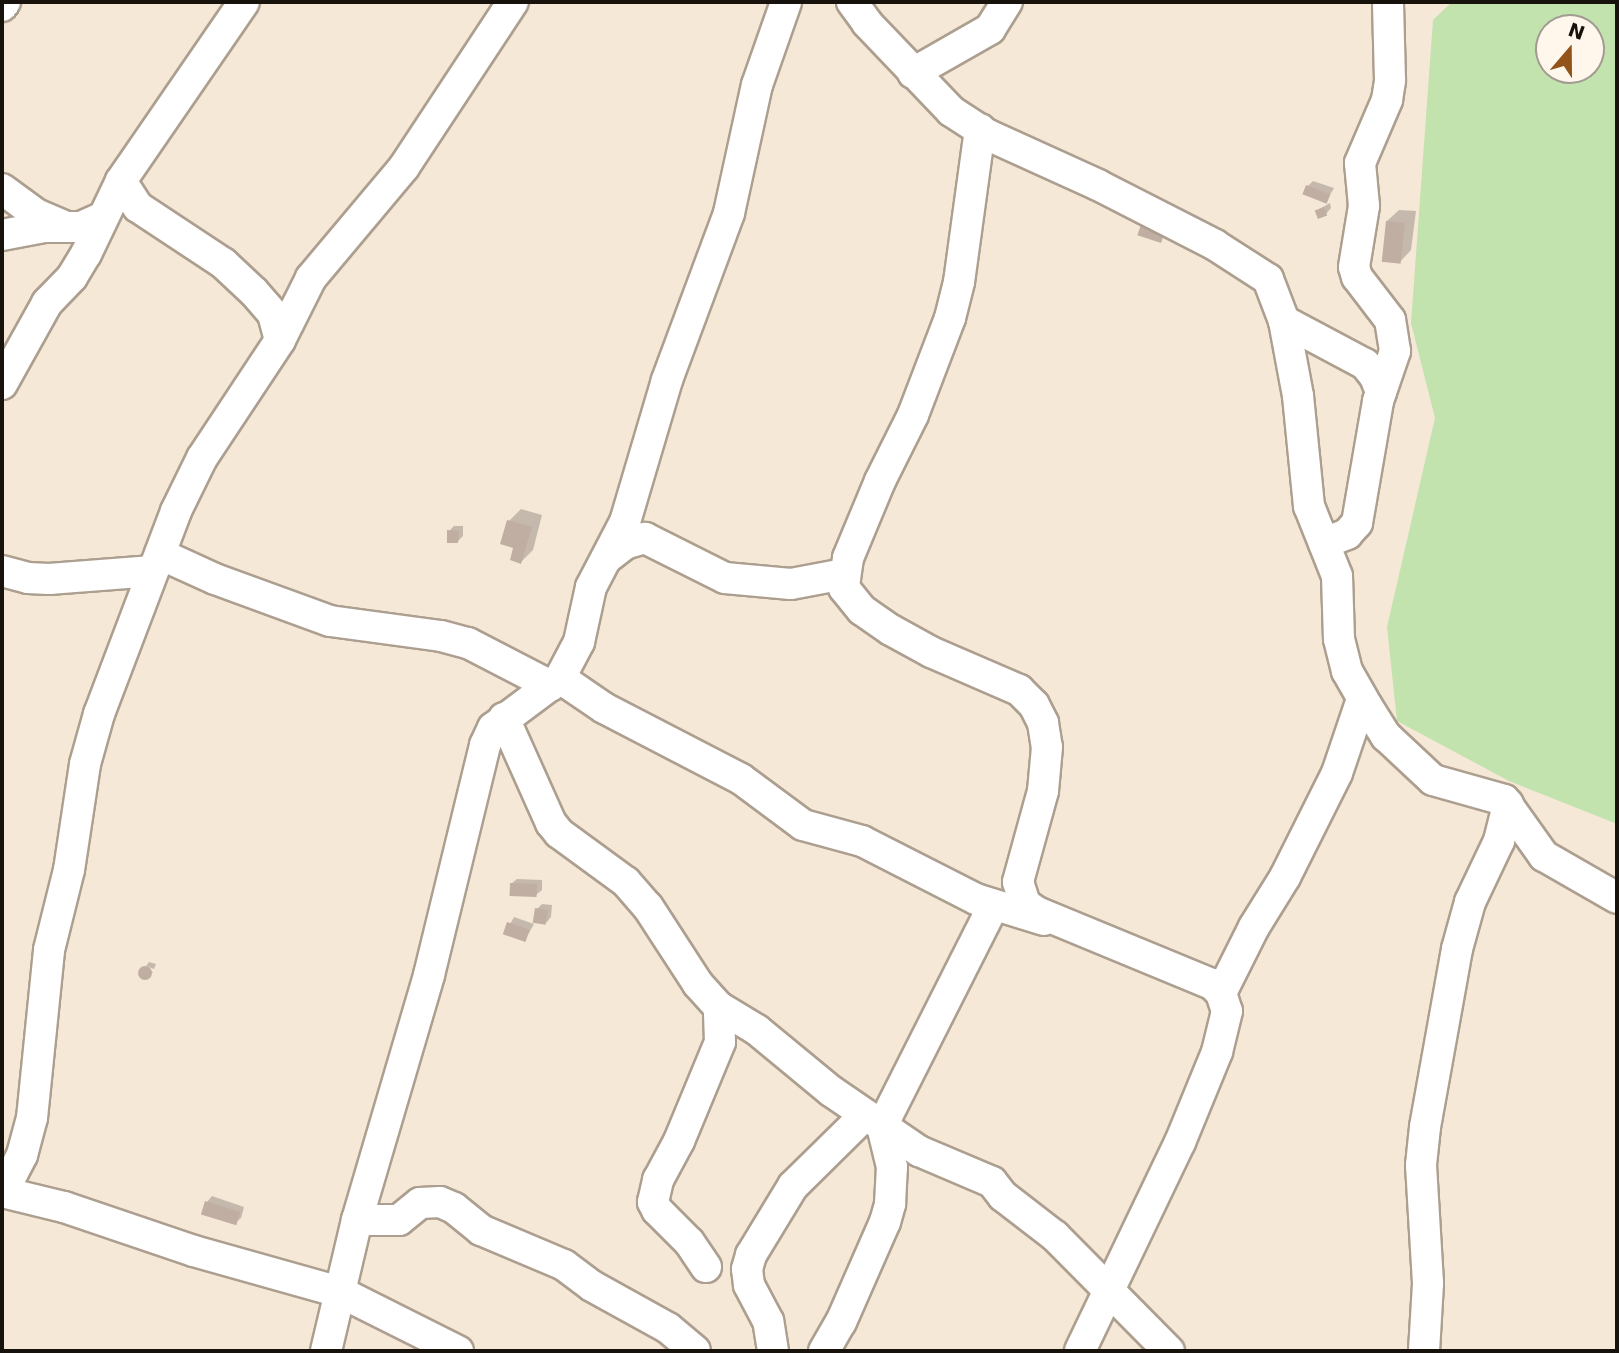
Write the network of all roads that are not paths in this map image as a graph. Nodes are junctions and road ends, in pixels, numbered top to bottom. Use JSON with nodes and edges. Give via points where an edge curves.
{"nodes":[{"id":1,"x":5,"y":2,"type":"edge"},
{"id":2,"x":244,"y":2,"type":"edge"},
{"id":3,"x":513,"y":2,"type":"edge"},
{"id":4,"x":786,"y":2,"type":"edge"},
{"id":5,"x":852,"y":2,"type":"edge"},
{"id":6,"x":1007,"y":2,"type":"edge"},
{"id":7,"x":1388,"y":2,"type":"edge"},
{"id":8,"x":2,"y":6,"type":"edge"},
{"id":9,"x":913,"y":73,"type":"junction"},
{"id":10,"x":980,"y":130,"type":"junction"},
{"id":11,"x":121,"y":181,"type":"junction"},
{"id":12,"x":2,"y":189,"type":"edge"},
{"id":13,"x":103,"y":217,"type":"junction"},
{"id":14,"x":71,"y":228,"type":"junction"},
{"id":15,"x":2,"y":235,"type":"edge"},
{"id":16,"x":1284,"y":321,"type":"junction"},
{"id":17,"x":280,"y":340,"type":"junction"},
{"id":18,"x":12,"y":341,"type":"edge"},
{"id":19,"x":2,"y":384,"type":"edge"},
{"id":20,"x":1381,"y":392,"type":"junction"},
{"id":21,"x":1324,"y":542,"type":"junction"},
{"id":22,"x":604,"y":561,"type":"junction"},
{"id":23,"x":156,"y":563,"type":"junction"},
{"id":24,"x":2,"y":571,"type":"edge"},
{"id":25,"x":844,"y":574,"type":"junction"},
{"id":26,"x":555,"y":682,"type":"junction"},
{"id":27,"x":1362,"y":699,"type":"junction"},
{"id":28,"x":504,"y":718,"type":"junction"},
{"id":29,"x":1508,"y":804,"type":"junction"},
{"id":30,"x":1617,"y":898,"type":"edge"},
{"id":31,"x":993,"y":906,"type":"junction"},
{"id":32,"x":1070,"y":924,"type":"junction"},
{"id":33,"x":1221,"y":993,"type":"junction"},
{"id":34,"x":719,"y":1007,"type":"junction"},
{"id":35,"x":873,"y":1120,"type":"junction"},
{"id":36,"x":2,"y":1192,"type":"edge"},
{"id":37,"x":357,"y":1220,"type":"junction"},
{"id":38,"x":706,"y":1267,"type":"dead end"},
{"id":39,"x":1109,"y":1290,"type":"junction"},
{"id":40,"x":340,"y":1292,"type":"junction"},
{"id":41,"x":326,"y":1351,"type":"edge"},
{"id":42,"x":458,"y":1351,"type":"edge"},
{"id":43,"x":695,"y":1351,"type":"edge"},
{"id":44,"x":773,"y":1351,"type":"edge"},
{"id":45,"x":824,"y":1351,"type":"edge"},
{"id":46,"x":1080,"y":1351,"type":"edge"},
{"id":47,"x":1169,"y":1351,"type":"edge"},
{"id":48,"x":1424,"y":1351,"type":"edge"}],
"edges":[{"from":1,"to":8,"type":"street"},
{"from":2,"to":11,"type":"street"},
{"from":3,"to":17,"type":"street","via":[[404,167],[311,278]]},
{"from":4,"to":22,"type":"street","via":[[757,85],[729,213],[667,380],[625,522]]},
{"from":5,"to":9,"type":"street"},
{"from":6,"to":9,"type":"street","via":[[990,29]]},
{"from":7,"to":20,"type":"street","via":[[1390,80],[1387,100],[1360,163],[1364,206],[1354,268],[1393,330],[1395,351]]},
{"from":9,"to":10,"type":"street","via":[[939,102]]},
{"from":10,"to":16,"type":"street","via":[[1098,185],[1262,273],[1273,288]]},
{"from":10,"to":25,"type":"street","via":[[950,318]]},
{"from":11,"to":13,"type":"street"},
{"from":11,"to":17,"type":"street","via":[[138,206],[223,263],[254,292],[273,314]]},
{"from":12,"to":14,"type":"street","via":[[36,214]]},
{"from":13,"to":14,"type":"street"},
{"from":13,"to":18,"type":"street","via":[[72,277]]},
{"from":14,"to":15,"type":"street","via":[[44,227]]},
{"from":16,"to":20,"type":"street","via":[[1365,364]]},
{"from":16,"to":21,"type":"street","via":[[1298,396],[1309,506]]},
{"from":17,"to":23,"type":"street","via":[[202,458]]},
{"from":18,"to":19,"type":"street"},
{"from":20,"to":21,"type":"street","via":[[1357,523],[1348,534]]},
{"from":21,"to":27,"type":"street","via":[[1337,576],[1339,639],[1347,671]]},
{"from":22,"to":25,"type":"street","via":[[625,544],[645,538],[725,578],[791,584]]},
{"from":22,"to":26,"type":"street","via":[[591,587],[579,642]]},
{"from":23,"to":24,"type":"street","via":[[49,579]]},
{"from":23,"to":26,"type":"street","via":[[330,621],[468,643]]},
{"from":23,"to":36,"type":"street","via":[[85,764],[69,870],[48,950],[32,1118],[22,1155]]},
{"from":25,"to":32,"type":"street","via":[[844,588],[862,611],[931,652],[1019,690],[1034,705],[1047,747],[1043,791],[1018,882],[1025,904]]},
{"from":26,"to":28,"type":"street"},
{"from":26,"to":31,"type":"street","via":[[741,779],[803,825],[862,841]]},
{"from":27,"to":29,"type":"street","via":[[1386,736],[1433,780],[1499,797]]},
{"from":27,"to":33,"type":"street","via":[[1331,784]]},
{"from":28,"to":34,"type":"street","via":[[551,823],[626,882]]},
{"from":28,"to":37,"type":"street","via":[[485,745],[429,975]]},
{"from":29,"to":30,"type":"street","via":[[1544,856]]},
{"from":29,"to":48,"type":"street","via":[[1499,841],[1480,877],[1460,938],[1425,1127],[1421,1165],[1428,1283]]},
{"from":31,"to":32,"type":"street"},
{"from":31,"to":35,"type":"street"},
{"from":32,"to":33,"type":"street","via":[[1193,975]]},
{"from":33,"to":39,"type":"street","via":[[1227,1021],[1217,1052]]},
{"from":34,"to":35,"type":"street","via":[[757,1030]]},
{"from":34,"to":38,"type":"street","via":[[720,1042],[658,1180],[653,1202]]},
{"from":35,"to":39,"type":"street","via":[[919,1152],[992,1182]]},
{"from":35,"to":44,"type":"street","via":[[785,1196],[751,1255],[749,1285],[768,1321]]},
{"from":35,"to":45,"type":"street","via":[[892,1167],[885,1222]]},
{"from":36,"to":40,"type":"street"},
{"from":37,"to":40,"type":"street"},
{"from":37,"to":43,"type":"street","via":[[399,1220],[420,1203],[440,1202],[481,1230],[564,1265],[667,1328]]},
{"from":39,"to":46,"type":"street"},
{"from":39,"to":47,"type":"street"},
{"from":40,"to":41,"type":"street"},
{"from":40,"to":42,"type":"street"}]}
